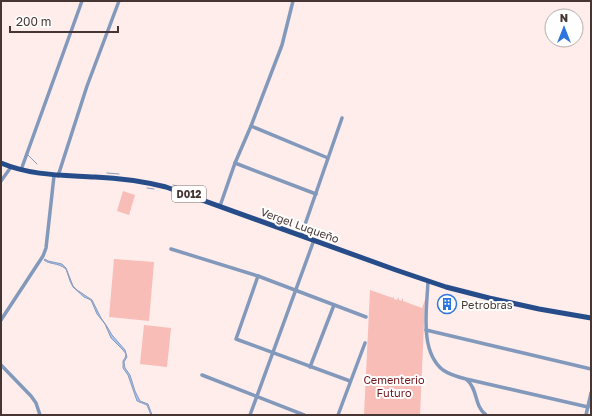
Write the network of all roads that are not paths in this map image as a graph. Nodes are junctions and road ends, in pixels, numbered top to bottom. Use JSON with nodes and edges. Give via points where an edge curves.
{"nodes":[{"id":1,"x":82,"y":1,"type":"edge"},
{"id":2,"x":119,"y":1,"type":"edge"},
{"id":3,"x":293,"y":1,"type":"edge"},
{"id":4,"x":342,"y":118,"type":"dead end"},
{"id":5,"x":252,"y":126,"type":"junction"},
{"id":6,"x":328,"y":158,"type":"junction"},
{"id":7,"x":1,"y":163,"type":"edge"},
{"id":8,"x":236,"y":163,"type":"junction"},
{"id":9,"x":11,"y":167,"type":"junction"},
{"id":10,"x":20,"y":170,"type":"junction"},
{"id":11,"x":56,"y":176,"type":"junction"},
{"id":12,"x":1,"y":182,"type":"edge"},
{"id":13,"x":316,"y":194,"type":"junction"},
{"id":14,"x":222,"y":203,"type":"junction"},
{"id":15,"x":301,"y":236,"type":"junction"},
{"id":16,"x":314,"y":240,"type":"junction"},
{"id":17,"x":172,"y":249,"type":"dead end"},
{"id":18,"x":258,"y":276,"type":"junction"},
{"id":19,"x":428,"y":281,"type":"junction"},
{"id":20,"x":295,"y":290,"type":"junction"},
{"id":21,"x":334,"y":305,"type":"junction"},
{"id":22,"x":366,"y":317,"type":"dead end"},
{"id":23,"x":591,"y":318,"type":"edge"},
{"id":24,"x":1,"y":320,"type":"edge"},
{"id":25,"x":426,"y":330,"type":"junction"},
{"id":26,"x":365,"y":343,"type":"dead end"},
{"id":27,"x":273,"y":353,"type":"junction"},
{"id":28,"x":1,"y":365,"type":"edge"},
{"id":29,"x":310,"y":367,"type":"junction"},
{"id":30,"x":591,"y":369,"type":"edge"},
{"id":31,"x":202,"y":375,"type":"dead end"},
{"id":32,"x":466,"y":379,"type":"junction"},
{"id":33,"x":350,"y":381,"type":"junction"},
{"id":34,"x":591,"y":393,"type":"edge"},
{"id":35,"x":257,"y":397,"type":"junction"},
{"id":36,"x":588,"y":407,"type":"junction"},
{"id":37,"x":40,"y":415,"type":"edge"},
{"id":38,"x":250,"y":415,"type":"edge"},
{"id":39,"x":304,"y":415,"type":"edge"},
{"id":40,"x":338,"y":415,"type":"edge"},
{"id":41,"x":486,"y":415,"type":"edge"},
{"id":42,"x":586,"y":415,"type":"edge"}],
"edges":[{"from":1,"to":10,"type":"street"},
{"from":2,"to":11,"type":"street"},
{"from":3,"to":5,"type":"street","via":[[282,45]]},
{"from":4,"to":6,"type":"street"},
{"from":5,"to":6,"type":"street"},
{"from":5,"to":8,"type":"street"},
{"from":6,"to":13,"type":"street"},
{"from":7,"to":9,"type":"main road","name":"Vergel Luqueño","number":"D012"},
{"from":8,"to":13,"type":"street"},
{"from":8,"to":14,"type":"street"},
{"from":9,"to":10,"type":"main road","name":"Vergel Luqueño","number":"D012"},
{"from":9,"to":12,"type":"street"},
{"from":10,"to":11,"type":"main road","name":"Vergel Luqueño","number":"D012"},
{"from":11,"to":14,"type":"main road","name":"Vergel Luqueño","number":"D012","via":[[112,178],[153,184]]},
{"from":11,"to":24,"type":"street","via":[[44,256]]},
{"from":13,"to":15,"type":"street"},
{"from":14,"to":15,"type":"main road","name":"Vergel Luqueño","number":"D012"},
{"from":15,"to":16,"type":"main road","name":"Vergel Luqueño","number":"D012"},
{"from":16,"to":19,"type":"main road","name":"Vergel Luqueño","number":"D012"},
{"from":16,"to":20,"type":"street"},
{"from":17,"to":18,"type":"street"},
{"from":18,"to":20,"type":"street"},
{"from":18,"to":27,"type":"street","via":[[236,339]]},
{"from":19,"to":23,"type":"main road","name":"Vergel Luqueño","number":"D012","via":[[489,298]]},
{"from":19,"to":25,"type":"street"},
{"from":20,"to":21,"type":"street"},
{"from":20,"to":27,"type":"street"},
{"from":21,"to":22,"type":"street"},
{"from":21,"to":29,"type":"street"},
{"from":25,"to":30,"type":"street"},
{"from":25,"to":32,"type":"street","via":[[429,350],[437,363],[449,374]]},
{"from":26,"to":33,"type":"street"},
{"from":27,"to":29,"type":"street"},
{"from":27,"to":35,"type":"street"},
{"from":28,"to":37,"type":"street","via":[[31,396]]},
{"from":29,"to":33,"type":"street"},
{"from":31,"to":35,"type":"street"},
{"from":32,"to":36,"type":"street"},
{"from":32,"to":41,"type":"street","via":[[473,387],[478,407]]},
{"from":33,"to":40,"type":"street"},
{"from":34,"to":36,"type":"street"},
{"from":35,"to":38,"type":"street"},
{"from":35,"to":39,"type":"street"},
{"from":36,"to":42,"type":"street"}]}
